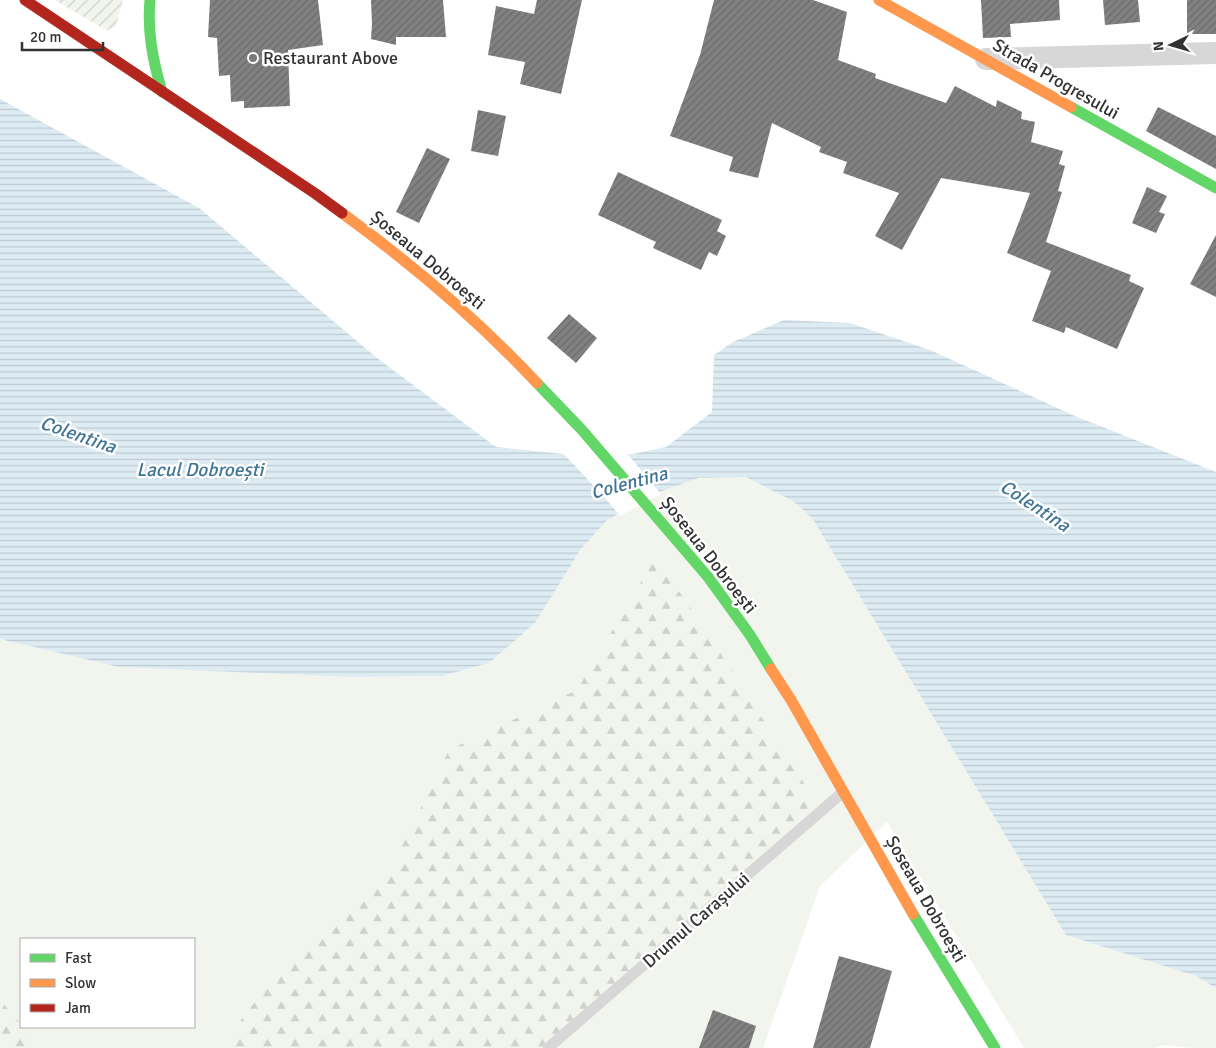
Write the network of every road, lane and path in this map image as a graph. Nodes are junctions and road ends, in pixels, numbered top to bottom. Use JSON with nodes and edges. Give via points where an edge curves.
{"nodes":[{"id":1,"x":25,"y":0,"type":"edge"},
{"id":2,"x":150,"y":0,"type":"edge"},
{"id":3,"x":879,"y":0,"type":"edge"},
{"id":4,"x":1216,"y":53,"type":"edge"},
{"id":5,"x":986,"y":59,"type":"junction"},
{"id":6,"x":162,"y":92,"type":"junction"},
{"id":7,"x":1216,"y":188,"type":"edge"},
{"id":8,"x":844,"y":791,"type":"junction"},
{"id":9,"x":548,"y":1048,"type":"edge"},
{"id":10,"x":995,"y":1048,"type":"edge"}],
"edges":[{"from":1,"to":6,"type":"street","name":"Șoseaua Dobroești"},
{"from":2,"to":6,"type":"street","via":[[149,42]]},
{"from":3,"to":5,"type":"street","name":"Strada Progresului"},
{"from":4,"to":5,"type":"street"},
{"from":5,"to":7,"type":"street","name":"Strada Progresului"},
{"from":6,"to":8,"type":"street","name":"Șoseaua Dobroești","via":[[316,194],[391,249],[466,313],[526,371],[588,437],[708,577],[750,635]]},
{"from":8,"to":9,"type":"lane","name":"Drumul Carașului"},
{"from":8,"to":10,"type":"street","name":"Șoseaua Dobroești","via":[[933,948]]}]}
